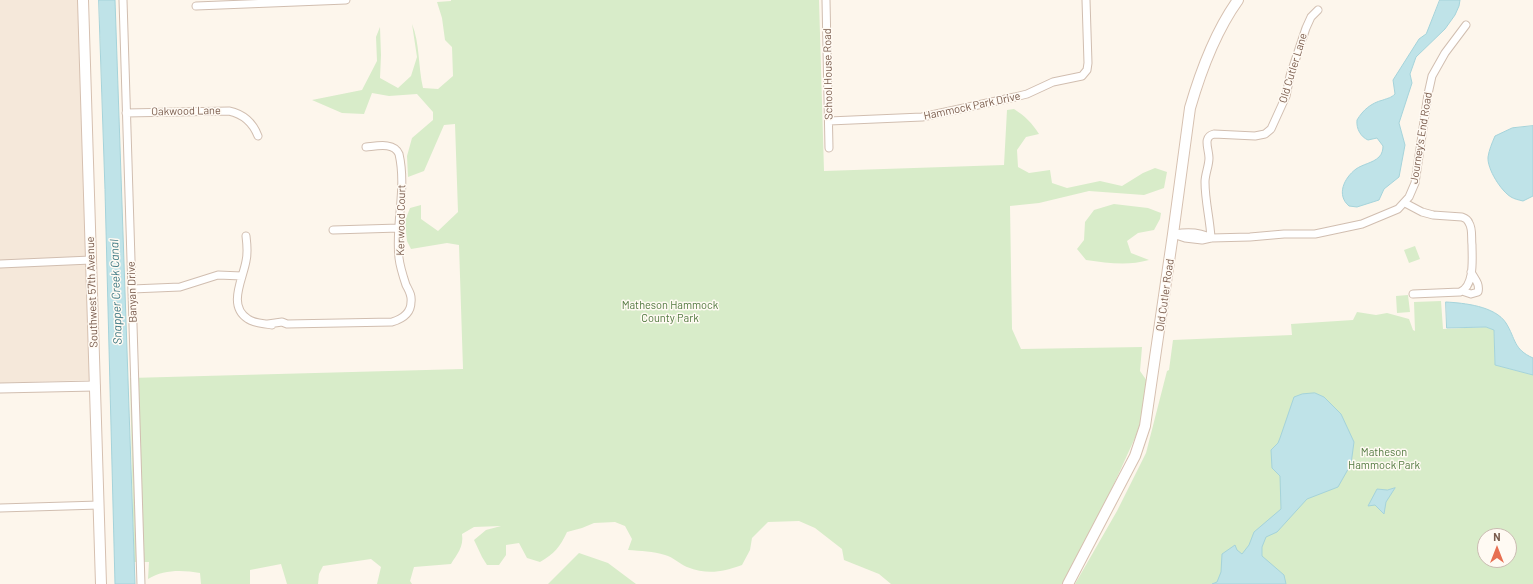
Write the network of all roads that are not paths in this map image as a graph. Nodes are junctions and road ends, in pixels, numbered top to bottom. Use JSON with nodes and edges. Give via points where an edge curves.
{"nodes":[{"id":1,"x":83,"y":0,"type":"edge"},
{"id":2,"x":123,"y":0,"type":"edge"},
{"id":3,"x":346,"y":0,"type":"edge"},
{"id":4,"x":826,"y":0,"type":"edge"},
{"id":5,"x":1086,"y":0,"type":"edge"},
{"id":6,"x":1238,"y":0,"type":"edge"},
{"id":7,"x":196,"y":6,"type":"dead end"},
{"id":8,"x":1318,"y":10,"type":"dead end"},
{"id":9,"x":1466,"y":25,"type":"dead end"},
{"id":10,"x":126,"y":113,"type":"junction"},
{"id":11,"x":829,"y":121,"type":"junction"},
{"id":12,"x":258,"y":136,"type":"dead end"},
{"id":13,"x":366,"y":147,"type":"dead end"},
{"id":14,"x":829,"y":148,"type":"dead end"},
{"id":15,"x":1405,"y":203,"type":"junction"},
{"id":16,"x":399,"y":228,"type":"junction"},
{"id":17,"x":333,"y":230,"type":"dead end"},
{"id":18,"x":1174,"y":234,"type":"junction"},
{"id":19,"x":246,"y":236,"type":"dead end"},
{"id":20,"x":1212,"y":238,"type":"junction"},
{"id":21,"x":91,"y":260,"type":"junction"},
{"id":22,"x":0,"y":264,"type":"edge"},
{"id":23,"x":1471,"y":272,"type":"junction"},
{"id":24,"x":242,"y":276,"type":"junction"},
{"id":25,"x":132,"y":289,"type":"junction"},
{"id":26,"x":1462,"y":291,"type":"junction"},
{"id":27,"x":1413,"y":294,"type":"dead end"},
{"id":28,"x":95,"y":386,"type":"junction"},
{"id":29,"x":0,"y":388,"type":"edge"},
{"id":30,"x":99,"y":505,"type":"junction"},
{"id":31,"x":0,"y":508,"type":"edge"},
{"id":32,"x":101,"y":584,"type":"edge"},
{"id":33,"x":141,"y":584,"type":"edge"},
{"id":34,"x":1068,"y":584,"type":"edge"}],
"edges":[{"from":1,"to":21,"type":"main road","name":"Southwest 57th Avenue"},
{"from":2,"to":10,"type":"street","name":"Banyan Drive"},
{"from":3,"to":7,"type":"street"},
{"from":4,"to":11,"type":"street","name":"School House Road"},
{"from":5,"to":11,"type":"street","name":"Hammock Park Drive","via":[[1088,64],[1082,76],[1053,82],[1027,94],[928,117]]},
{"from":6,"to":18,"type":"main road","name":"Old Cutler Road","via":[[1216,36],[1190,108]]},
{"from":8,"to":20,"type":"street","name":"Old Cutler Lane","via":[[1306,28],[1286,96],[1271,128],[1260,135],[1214,134],[1208,139],[1209,160],[1204,181]]},
{"from":9,"to":15,"type":"street","name":"Journey's End Road","via":[[1445,53],[1430,82],[1415,183]]},
{"from":10,"to":12,"type":"street","name":"Oakwood Lane","via":[[229,111],[251,122]]},
{"from":10,"to":25,"type":"street","name":"Banyan Drive"},
{"from":11,"to":14,"type":"street","name":"School House Road"},
{"from":13,"to":16,"type":"street","name":"Kerwood Court","via":[[389,146],[398,151],[402,181]]},
{"from":15,"to":20,"type":"street","name":"Journey's End Road","via":[[1393,212],[1368,222],[1320,234]]},
{"from":15,"to":23,"type":"street","via":[[1428,214],[1460,216],[1467,220],[1471,230]]},
{"from":16,"to":17,"type":"street"},
{"from":16,"to":24,"type":"street","name":"Kerwood Court","via":[[399,259],[411,296],[411,304],[401,319],[392,322],[276,325],[256,323],[248,319],[240,309],[236,297]]},
{"from":18,"to":20,"type":"street","name":"Journey's End Road","via":[[1202,240]]},
{"from":18,"to":34,"type":"main road","name":"Old Cutler Road","via":[[1141,440]]},
{"from":19,"to":24,"type":"street","via":[[247,257]]},
{"from":21,"to":22,"type":"street"},
{"from":21,"to":28,"type":"main road","name":"Southwest 57th Avenue"},
{"from":23,"to":26,"type":"street"},
{"from":23,"to":26,"type":"street","via":[[1478,284],[1478,292],[1472,294]]},
{"from":24,"to":25,"type":"street","via":[[218,275],[180,288]]},
{"from":25,"to":33,"type":"street","name":"Banyan Drive"},
{"from":26,"to":27,"type":"street"},
{"from":28,"to":29,"type":"street"},
{"from":28,"to":30,"type":"main road","name":"Southwest 57th Avenue"},
{"from":30,"to":31,"type":"street"},
{"from":30,"to":32,"type":"main road","name":"Southwest 57th Avenue"}]}
